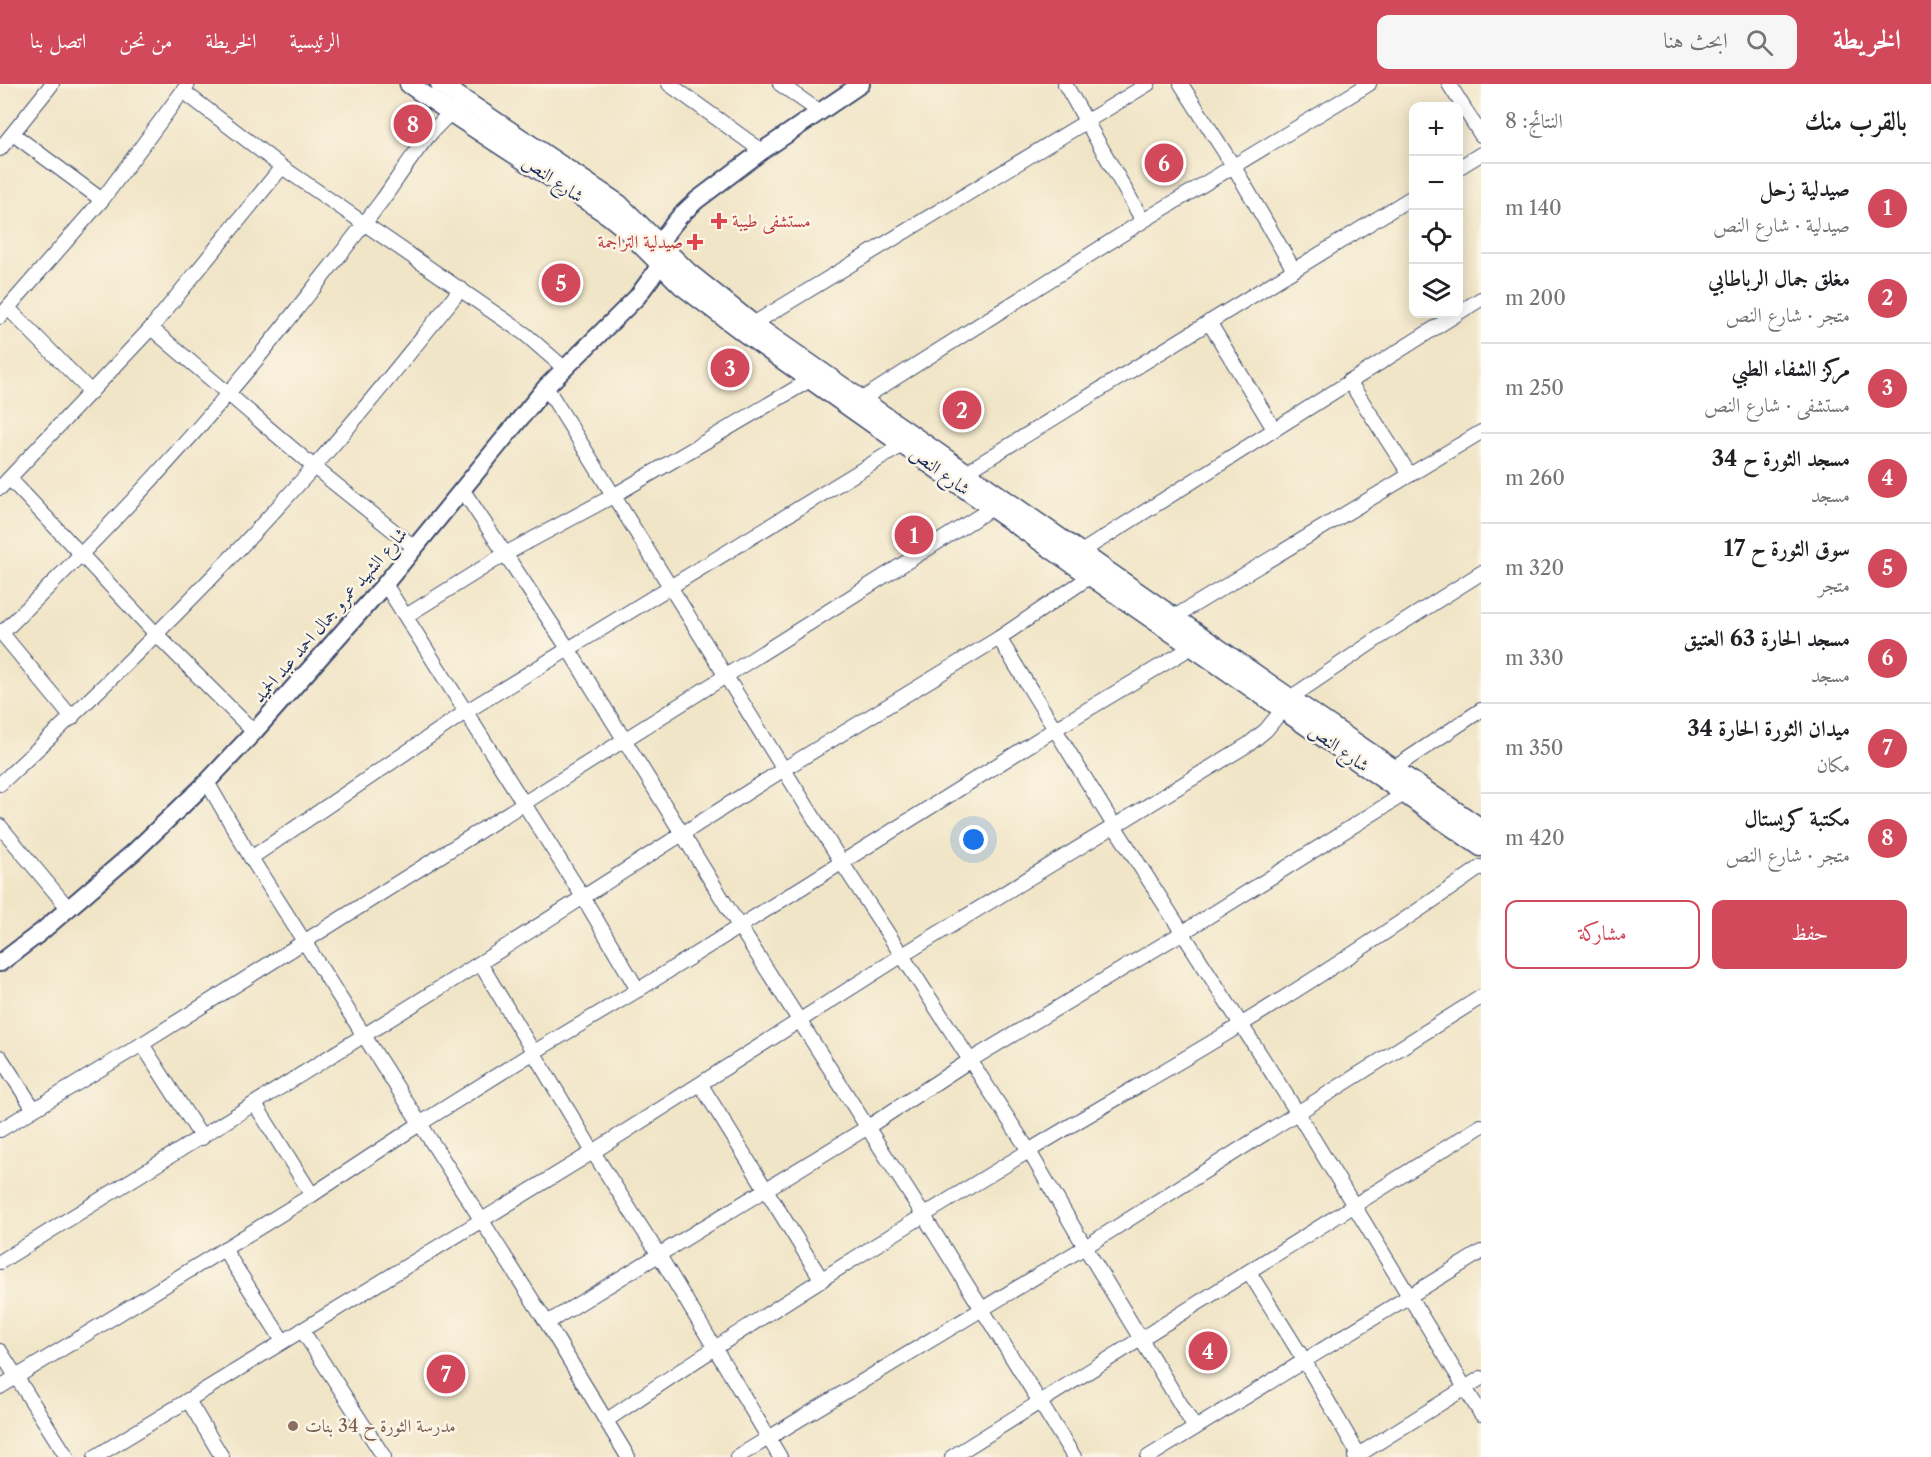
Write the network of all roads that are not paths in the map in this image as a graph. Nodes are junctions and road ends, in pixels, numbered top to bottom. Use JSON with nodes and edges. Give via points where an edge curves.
{"nodes":[{"id":1,"x":52,"y":84,"type":"edge"},
{"id":2,"x":409,"y":84,"type":"edge"},
{"id":3,"x":440,"y":84,"type":"edge"},
{"id":4,"x":669,"y":84,"type":"edge"},
{"id":5,"x":780,"y":84,"type":"edge"},
{"id":6,"x":861,"y":84,"type":"edge"},
{"id":7,"x":1065,"y":84,"type":"edge"},
{"id":8,"x":1148,"y":84,"type":"edge"},
{"id":9,"x":1181,"y":84,"type":"edge"},
{"id":10,"x":1369,"y":84,"type":"edge"},
{"id":11,"x":1449,"y":84,"type":"edge"},
{"id":12,"x":186,"y":87,"type":"edge"},
{"id":13,"x":468,"y":102,"type":"junction"},
{"id":14,"x":820,"y":112,"type":"junction"},
{"id":15,"x":450,"y":113,"type":"junction"},
{"id":16,"x":1086,"y":120,"type":"junction"},
{"id":17,"x":13,"y":134,"type":"junction"},
{"id":18,"x":1481,"y":135,"type":"edge"},
{"id":19,"x":0,"y":149,"type":"edge"},
{"id":20,"x":762,"y":151,"type":"junction"},
{"id":21,"x":1481,"y":154,"type":"edge"},
{"id":22,"x":1463,"y":165,"type":"edge"},
{"id":23,"x":282,"y":167,"type":"junction"},
{"id":24,"x":1234,"y":167,"type":"junction"},
{"id":25,"x":1409,"y":198,"type":"edge"},
{"id":26,"x":102,"y":200,"type":"junction"},
{"id":27,"x":1143,"y":221,"type":"junction"},
{"id":28,"x":365,"y":223,"type":"junction"},
{"id":29,"x":661,"y":244,"type":"junction"},
{"id":30,"x":658,"y":264,"type":"junction"},
{"id":31,"x":1294,"y":270,"type":"junction"},
{"id":32,"x":461,"y":289,"type":"junction"},
{"id":33,"x":1481,"y":299,"type":"edge"},
{"id":34,"x":1463,"y":310,"type":"edge"},
{"id":35,"x":4,"y":313,"type":"edge"},
{"id":36,"x":1450,"y":318,"type":"edge"},
{"id":37,"x":1209,"y":322,"type":"junction"},
{"id":38,"x":753,"y":324,"type":"junction"},
{"id":39,"x":151,"y":328,"type":"junction"},
{"id":40,"x":564,"y":368,"type":"junction"},
{"id":41,"x":810,"y":380,"type":"junction"},
{"id":42,"x":1349,"y":381,"type":"junction"},
{"id":43,"x":546,"y":387,"type":"junction"},
{"id":44,"x":91,"y":392,"type":"junction"},
{"id":45,"x":230,"y":394,"type":"junction"},
{"id":46,"x":862,"y":399,"type":"junction"},
{"id":47,"x":1274,"y":429,"type":"junction"},
{"id":48,"x":1481,"y":432,"type":"edge"},
{"id":49,"x":904,"y":444,"type":"junction"},
{"id":50,"x":314,"y":467,"type":"junction"},
{"id":51,"x":968,"y":471,"type":"junction"},
{"id":52,"x":1410,"y":475,"type":"junction"},
{"id":53,"x":5,"y":483,"type":"edge"},
{"id":54,"x":462,"y":489,"type":"junction"},
{"id":55,"x":613,"y":496,"type":"junction"},
{"id":56,"x":992,"y":508,"type":"junction"},
{"id":57,"x":415,"y":548,"type":"junction"},
{"id":58,"x":1081,"y":552,"type":"junction"},
{"id":59,"x":506,"y":554,"type":"junction"},
{"id":60,"x":82,"y":555,"type":"junction"},
{"id":61,"x":1481,"y":573,"type":"edge"},
{"id":62,"x":1091,"y":576,"type":"junction"},
{"id":63,"x":385,"y":584,"type":"junction"},
{"id":64,"x":671,"y":587,"type":"junction"},
{"id":65,"x":406,"y":616,"type":"junction"},
{"id":66,"x":1174,"y":617,"type":"junction"},
{"id":67,"x":1,"y":632,"type":"edge"},
{"id":68,"x":156,"y":634,"type":"junction"},
{"id":69,"x":999,"y":638,"type":"junction"},
{"id":70,"x":1192,"y":647,"type":"junction"},
{"id":71,"x":569,"y":650,"type":"junction"},
{"id":72,"x":725,"y":677,"type":"junction"},
{"id":73,"x":1286,"y":703,"type":"junction"},
{"id":74,"x":1481,"y":710,"type":"edge"},
{"id":75,"x":467,"y":711,"type":"junction"},
{"id":76,"x":72,"y":718,"type":"junction"},
{"id":77,"x":1055,"y":729,"type":"junction"},
{"id":78,"x":254,"y":732,"type":"junction"},
{"id":79,"x":624,"y":739,"type":"junction"},
{"id":80,"x":1394,"y":768,"type":"junction"},
{"id":81,"x":784,"y":769,"type":"junction"},
{"id":82,"x":207,"y":782,"type":"junction"},
{"id":83,"x":0,"y":784,"type":"edge"},
{"id":84,"x":1404,"y":794,"type":"junction"},
{"id":85,"x":524,"y":804,"type":"junction"},
{"id":86,"x":0,"y":826,"type":"edge"},
{"id":87,"x":1115,"y":827,"type":"junction"},
{"id":88,"x":1481,"y":828,"type":"edge"},
{"id":89,"x":682,"y":834,"type":"junction"},
{"id":90,"x":1481,"y":847,"type":"edge"},
{"id":91,"x":251,"y":858,"type":"junction"},
{"id":92,"x":842,"y":863,"type":"junction"},
{"id":93,"x":1481,"y":867,"type":"edge"},
{"id":94,"x":584,"y":897,"type":"junction"},
{"id":95,"x":69,"y":909,"type":"junction"},
{"id":96,"x":739,"y":926,"type":"junction"},
{"id":97,"x":1182,"y":933,"type":"junction"},
{"id":98,"x":305,"y":941,"type":"junction"},
{"id":99,"x":901,"y":956,"type":"junction"},
{"id":100,"x":0,"y":963,"type":"edge"},
{"id":101,"x":480,"y":963,"type":"junction"},
{"id":102,"x":638,"y":990,"type":"junction"},
{"id":103,"x":1481,"y":997,"type":"edge"},
{"id":104,"x":799,"y":1021,"type":"junction"},
{"id":105,"x":1241,"y":1025,"type":"junction"},
{"id":106,"x":365,"y":1035,"type":"junction"},
{"id":107,"x":142,"y":1044,"type":"junction"},
{"id":108,"x":534,"y":1052,"type":"junction"},
{"id":109,"x":0,"y":1057,"type":"edge"},
{"id":110,"x":969,"y":1061,"type":"junction"},
{"id":111,"x":701,"y":1085,"type":"junction"},
{"id":112,"x":255,"y":1104,"type":"junction"},
{"id":113,"x":34,"y":1109,"type":"junction"},
{"id":114,"x":1297,"y":1112,"type":"junction"},
{"id":115,"x":420,"y":1123,"type":"junction"},
{"id":116,"x":1481,"y":1126,"type":"edge"},
{"id":117,"x":868,"y":1127,"type":"junction"},
{"id":118,"x":0,"y":1130,"type":"edge"},
{"id":119,"x":202,"y":1138,"type":"junction"},
{"id":120,"x":1029,"y":1151,"type":"junction"},
{"id":121,"x":593,"y":1152,"type":"junction"},
{"id":122,"x":767,"y":1189,"type":"junction"},
{"id":123,"x":312,"y":1195,"type":"junction"},
{"id":124,"x":1353,"y":1204,"type":"junction"},
{"id":125,"x":924,"y":1216,"type":"junction"},
{"id":126,"x":482,"y":1219,"type":"junction"},
{"id":127,"x":1085,"y":1247,"type":"junction"},
{"id":128,"x":224,"y":1249,"type":"junction"},
{"id":129,"x":1481,"y":1252,"type":"edge"},
{"id":130,"x":659,"y":1255,"type":"junction"},
{"id":131,"x":0,"y":1262,"type":"edge"},
{"id":132,"x":1249,"y":1272,"type":"junction"},
{"id":133,"x":822,"y":1280,"type":"junction"},
{"id":134,"x":1410,"y":1296,"type":"junction"},
{"id":135,"x":982,"y":1308,"type":"junction"},
{"id":136,"x":547,"y":1323,"type":"junction"},
{"id":137,"x":302,"y":1330,"type":"junction"},
{"id":138,"x":1141,"y":1339,"type":"junction"},
{"id":139,"x":283,"y":1341,"type":"junction"},
{"id":140,"x":714,"y":1348,"type":"junction"},
{"id":141,"x":0,"y":1351,"type":"edge"},
{"id":142,"x":1304,"y":1360,"type":"junction"},
{"id":143,"x":16,"y":1377,"type":"junction"},
{"id":144,"x":1481,"y":1378,"type":"edge"},
{"id":145,"x":0,"y":1387,"type":"edge"},
{"id":146,"x":1464,"y":1388,"type":"junction"},
{"id":147,"x":188,"y":1400,"type":"junction"},
{"id":148,"x":1039,"y":1403,"type":"junction"},
{"id":149,"x":1481,"y":1414,"type":"edge"},
{"id":150,"x":607,"y":1420,"type":"junction"},
{"id":151,"x":1195,"y":1428,"type":"junction"},
{"id":152,"x":768,"y":1438,"type":"junction"},
{"id":153,"x":1358,"y":1456,"type":"edge"},
{"id":154,"x":67,"y":1457,"type":"edge"},
{"id":155,"x":95,"y":1457,"type":"edge"},
{"id":156,"x":222,"y":1457,"type":"edge"},
{"id":157,"x":384,"y":1457,"type":"edge"},
{"id":158,"x":628,"y":1457,"type":"edge"},
{"id":159,"x":737,"y":1457,"type":"edge"},
{"id":160,"x":780,"y":1457,"type":"edge"},
{"id":161,"x":952,"y":1457,"type":"edge"},
{"id":162,"x":1074,"y":1457,"type":"edge"},
{"id":163,"x":1148,"y":1457,"type":"edge"}],
"edges":[{"from":1,"to":17,"type":"street"},
{"from":2,"to":15,"type":"main road","name":"شارع النص"},
{"from":3,"to":13,"type":"main road","name":"شارع النص"},
{"from":4,"to":20,"type":"street"},
{"from":5,"to":14,"type":"street"},
{"from":6,"to":14,"type":"street"},
{"from":7,"to":16,"type":"street"},
{"from":8,"to":16,"type":"street"},
{"from":9,"to":24,"type":"street"},
{"from":10,"to":24,"type":"street"},
{"from":11,"to":18,"type":"street"},
{"from":12,"to":23,"type":"street"},
{"from":12,"to":26,"type":"street"},
{"from":13,"to":15,"type":"street"},
{"from":13,"to":29,"type":"main road","name":"شارع النص","via":[[619,204]]},
{"from":14,"to":20,"type":"street"},
{"from":15,"to":28,"type":"street"},
{"from":15,"to":30,"type":"main road","name":"شارع النص","via":[[608,215]]},
{"from":16,"to":27,"type":"street"},
{"from":16,"to":38,"type":"street"},
{"from":17,"to":19,"type":"street"},
{"from":17,"to":26,"type":"street"},
{"from":20,"to":29,"type":"street","via":[[688,208]]},
{"from":21,"to":22,"type":"street"},
{"from":23,"to":28,"type":"street"},
{"from":23,"to":39,"type":"street"},
{"from":24,"to":27,"type":"street"},
{"from":24,"to":31,"type":"street"},
{"from":25,"to":31,"type":"street"},
{"from":26,"to":35,"type":"street"},
{"from":27,"to":46,"type":"street"},
{"from":28,"to":32,"type":"street"},
{"from":28,"to":45,"type":"street"},
{"from":29,"to":30,"type":"street"},
{"from":29,"to":38,"type":"main road","name":"شارع النص","via":[[702,285]]},
{"from":30,"to":40,"type":"street","name":"شارع الشهيد عمرو جمال احمد عبد الحميد","via":[[637,297]]},
{"from":30,"to":41,"type":"main road","name":"شارع النص","via":[[711,309]]},
{"from":31,"to":37,"type":"street"},
{"from":32,"to":40,"type":"street","via":[[525,334]]},
{"from":32,"to":50,"type":"street"},
{"from":33,"to":34,"type":"street"},
{"from":35,"to":44,"type":"street"},
{"from":36,"to":42,"type":"street"},
{"from":37,"to":47,"type":"street"},
{"from":37,"to":51,"type":"street"},
{"from":38,"to":46,"type":"main road","name":"شارع النص"},
{"from":39,"to":44,"type":"street"},
{"from":39,"to":45,"type":"street"},
{"from":40,"to":43,"type":"street","name":"شارع الشهيد عمرو جمال احمد عبد الحميد"},
{"from":41,"to":49,"type":"main road","name":"شارع النص"},
{"from":41,"to":55,"type":"street"},
{"from":42,"to":47,"type":"street"},
{"from":42,"to":52,"type":"street"},
{"from":43,"to":54,"type":"street","name":"شارع الشهيد عمرو جمال احمد عبد الحميد"},
{"from":43,"to":55,"type":"street"},
{"from":44,"to":53,"type":"street"},
{"from":45,"to":50,"type":"street"},
{"from":45,"to":60,"type":"street"},
{"from":46,"to":51,"type":"main road","name":"شارع النص"},
{"from":47,"to":58,"type":"street"},
{"from":48,"to":52,"type":"street"},
{"from":49,"to":56,"type":"main road","name":"شارع النص"},
{"from":49,"to":64,"type":"street"},
{"from":50,"to":57,"type":"street"},
{"from":50,"to":68,"type":"street"},
{"from":51,"to":58,"type":"main road","name":"شارع النص"},
{"from":52,"to":66,"type":"street"},
{"from":53,"to":60,"type":"street"},
{"from":54,"to":57,"type":"street","name":"شارع الشهيد عمرو جمال احمد عبد الحميد"},
{"from":54,"to":59,"type":"street"},
{"from":55,"to":59,"type":"street"},
{"from":55,"to":64,"type":"street"},
{"from":56,"to":62,"type":"main road","name":"شارع النص"},
{"from":56,"to":72,"type":"street"},
{"from":57,"to":63,"type":"street","name":"شارع الشهيد عمرو جمال احمد عبد الحميد"},
{"from":58,"to":66,"type":"main road","name":"شارع النص"},
{"from":59,"to":65,"type":"street"},
{"from":59,"to":71,"type":"street"},
{"from":60,"to":67,"type":"street"},
{"from":60,"to":68,"type":"street"},
{"from":61,"to":73,"type":"street"},
{"from":62,"to":69,"type":"street"},
{"from":62,"to":70,"type":"main road","name":"شارع النص"},
{"from":63,"to":65,"type":"street"},
{"from":63,"to":78,"type":"street","name":"شارع الشهيد عمرو جمال احمد عبد الحميد"},
{"from":64,"to":71,"type":"street"},
{"from":64,"to":72,"type":"street"},
{"from":65,"to":75,"type":"street"},
{"from":66,"to":73,"type":"main road","name":"شارع النص"},
{"from":67,"to":76,"type":"street"},
{"from":68,"to":76,"type":"street"},
{"from":68,"to":78,"type":"street"},
{"from":69,"to":77,"type":"street"},
{"from":69,"to":81,"type":"street"},
{"from":70,"to":73,"type":"main road","name":"شارع النص"},
{"from":70,"to":77,"type":"street"},
{"from":71,"to":75,"type":"street"},
{"from":71,"to":79,"type":"street"},
{"from":72,"to":79,"type":"street"},
{"from":72,"to":81,"type":"street"},
{"from":73,"to":80,"type":"main road","name":"شارع النص"},
{"from":73,"to":84,"type":"main road","name":"شارع النص"},
{"from":73,"to":87,"type":"street","via":[[1266,730],[1249,744]]},
{"from":74,"to":80,"type":"street"},
{"from":75,"to":85,"type":"street"},
{"from":75,"to":91,"type":"street"},
{"from":76,"to":83,"type":"street"},
{"from":77,"to":87,"type":"street"},
{"from":77,"to":92,"type":"street"},
{"from":78,"to":82,"type":"street","name":"شارع الشهيد عمرو جمال احمد عبد الحميد"},
{"from":79,"to":85,"type":"street"},
{"from":79,"to":89,"type":"street"},
{"from":80,"to":88,"type":"main road","name":"شارع النص"},
{"from":81,"to":89,"type":"street"},
{"from":81,"to":92,"type":"street"},
{"from":82,"to":91,"type":"street"},
{"from":82,"to":95,"type":"street","name":"شارع الشهيد عمرو جمال احمد عبد الحميد"},
{"from":84,"to":90,"type":"main road","name":"شارع النص"},
{"from":84,"to":97,"type":"street"},
{"from":85,"to":94,"type":"street"},
{"from":85,"to":98,"type":"street"},
{"from":86,"to":95,"type":"street"},
{"from":87,"to":97,"type":"street"},
{"from":87,"to":99,"type":"street"},
{"from":89,"to":94,"type":"street"},
{"from":89,"to":96,"type":"street"},
{"from":91,"to":98,"type":"street"},
{"from":92,"to":96,"type":"street"},
{"from":92,"to":99,"type":"street"},
{"from":93,"to":105,"type":"street"},
{"from":94,"to":101,"type":"street"},
{"from":94,"to":102,"type":"street"},
{"from":95,"to":100,"type":"street","name":"شارع الشهيد عمرو جمال احمد عبد الحميد"},
{"from":96,"to":102,"type":"street"},
{"from":96,"to":104,"type":"street"},
{"from":97,"to":105,"type":"street"},
{"from":97,"to":110,"type":"street"},
{"from":98,"to":106,"type":"street"},
{"from":98,"to":107,"type":"street"},
{"from":99,"to":104,"type":"street"},
{"from":99,"to":110,"type":"street"},
{"from":101,"to":106,"type":"street"},
{"from":101,"to":108,"type":"street"},
{"from":102,"to":108,"type":"street"},
{"from":103,"to":114,"type":"street"},
{"from":104,"to":111,"type":"street"},
{"from":104,"to":117,"type":"street"},
{"from":105,"to":114,"type":"street"},
{"from":105,"to":120,"type":"street"},
{"from":106,"to":112,"type":"street"},
{"from":106,"to":115,"type":"street"},
{"from":107,"to":113,"type":"street"},
{"from":107,"to":119,"type":"street"},
{"from":108,"to":115,"type":"street"},
{"from":108,"to":121,"type":"street"},
{"from":109,"to":113,"type":"street"},
{"from":110,"to":117,"type":"street"},
{"from":110,"to":120,"type":"street"},
{"from":111,"to":121,"type":"street"},
{"from":111,"to":122,"type":"street"},
{"from":112,"to":119,"type":"street"},
{"from":112,"to":123,"type":"street"},
{"from":113,"to":118,"type":"street"},
{"from":114,"to":124,"type":"street"},
{"from":114,"to":127,"type":"street"},
{"from":115,"to":123,"type":"street"},
{"from":115,"to":126,"type":"street"},
{"from":116,"to":124,"type":"street"},
{"from":117,"to":122,"type":"street"},
{"from":117,"to":125,"type":"street"},
{"from":119,"to":131,"type":"street"},
{"from":120,"to":125,"type":"street"},
{"from":120,"to":127,"type":"street"},
{"from":121,"to":126,"type":"street"},
{"from":121,"to":130,"type":"street"},
{"from":122,"to":130,"type":"street"},
{"from":122,"to":133,"type":"street"},
{"from":123,"to":128,"type":"street"},
{"from":124,"to":132,"type":"street"},
{"from":124,"to":134,"type":"street"},
{"from":125,"to":133,"type":"street"},
{"from":125,"to":135,"type":"street"},
{"from":126,"to":136,"type":"street"},
{"from":126,"to":137,"type":"street"},
{"from":127,"to":135,"type":"street"},
{"from":127,"to":138,"type":"street"},
{"from":128,"to":139,"type":"street"},
{"from":128,"to":143,"type":"street"},
{"from":129,"to":134,"type":"street"},
{"from":130,"to":136,"type":"street"},
{"from":130,"to":140,"type":"street"},
{"from":132,"to":138,"type":"street"},
{"from":132,"to":142,"type":"street"},
{"from":133,"to":140,"type":"street"},
{"from":134,"to":142,"type":"street"},
{"from":134,"to":146,"type":"street"},
{"from":135,"to":148,"type":"street"},
{"from":135,"to":152,"type":"street"},
{"from":136,"to":150,"type":"street"},
{"from":137,"to":139,"type":"street"},
{"from":137,"to":157,"type":"street"},
{"from":138,"to":148,"type":"street"},
{"from":138,"to":151,"type":"street"},
{"from":139,"to":147,"type":"street"},
{"from":140,"to":150,"type":"street"},
{"from":140,"to":152,"type":"street"},
{"from":141,"to":143,"type":"street"},
{"from":142,"to":151,"type":"street"},
{"from":142,"to":153,"type":"street"},
{"from":143,"to":145,"type":"street"},
{"from":143,"to":154,"type":"street"},
{"from":144,"to":146,"type":"street"},
{"from":146,"to":149,"type":"street"},
{"from":146,"to":153,"type":"street"},
{"from":147,"to":155,"type":"street"},
{"from":147,"to":156,"type":"street"},
{"from":148,"to":161,"type":"street"},
{"from":148,"to":162,"type":"street"},
{"from":150,"to":158,"type":"street"},
{"from":151,"to":163,"type":"street"},
{"from":152,"to":159,"type":"street"},
{"from":152,"to":160,"type":"street"}]}
